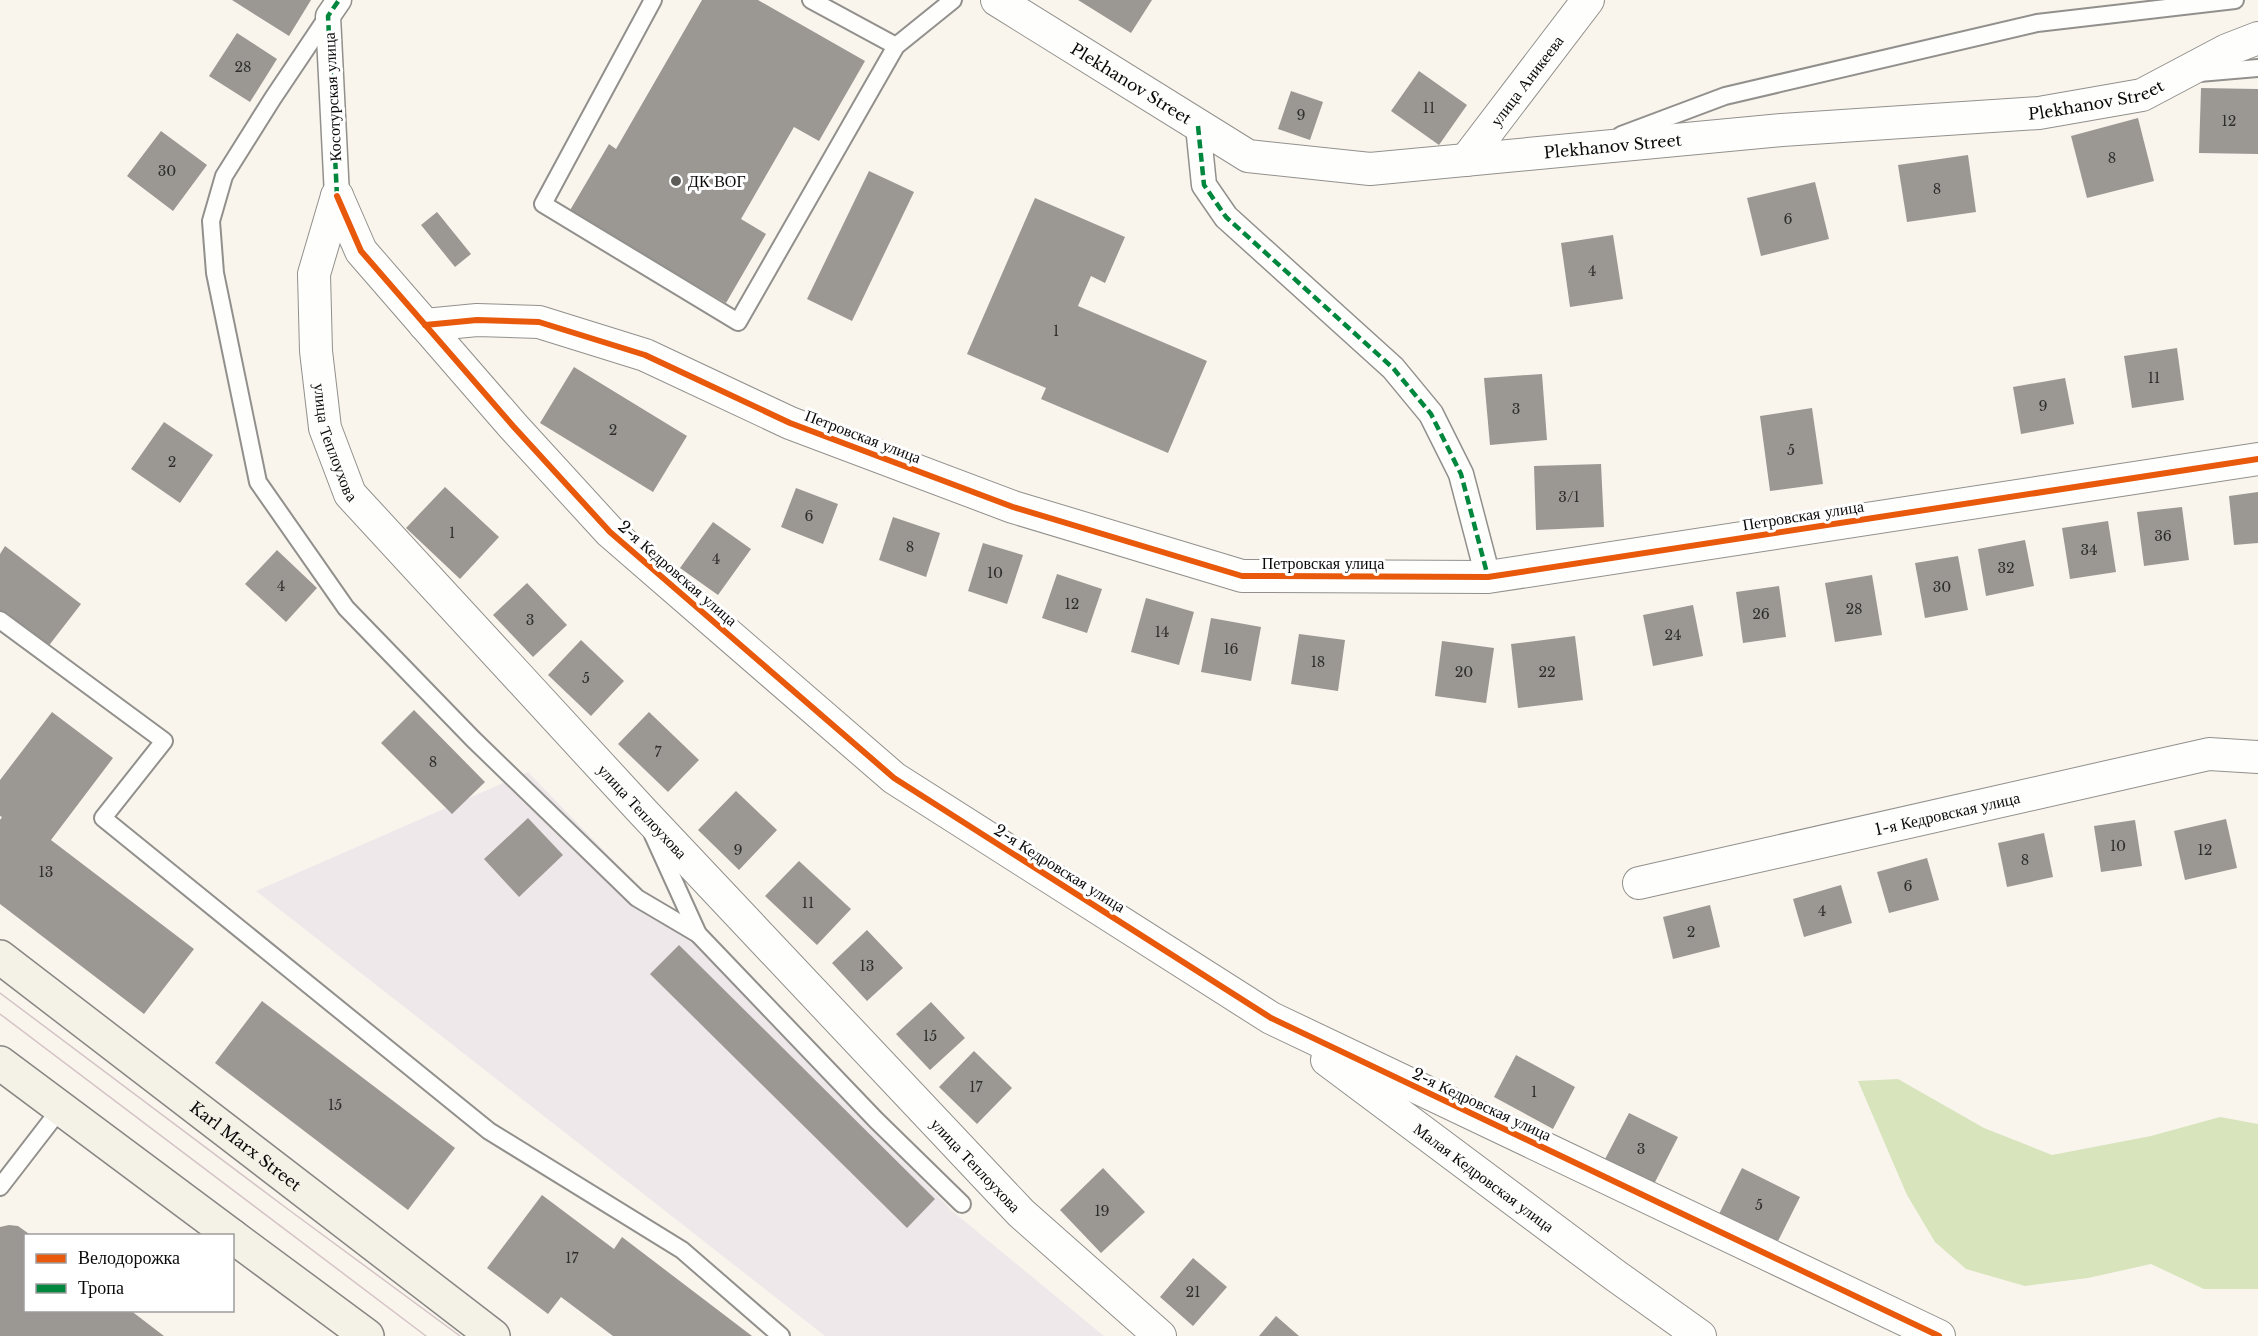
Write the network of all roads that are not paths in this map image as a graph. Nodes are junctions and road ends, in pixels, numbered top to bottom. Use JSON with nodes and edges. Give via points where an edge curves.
{"nodes":[{"id":1,"x":653,"y":0,"type":"edge"},
{"id":2,"x":812,"y":0,"type":"edge"},
{"id":3,"x":953,"y":0,"type":"edge"},
{"id":4,"x":997,"y":0,"type":"edge"},
{"id":5,"x":1588,"y":0,"type":"edge"},
{"id":6,"x":2235,"y":0,"type":"edge"},
{"id":7,"x":333,"y":8,"type":"edge"},
{"id":8,"x":2258,"y":38,"type":"edge"},
{"id":9,"x":896,"y":46,"type":"junction"},
{"id":10,"x":2258,"y":68,"type":"edge"},
{"id":11,"x":2180,"y":75,"type":"junction"},
{"id":12,"x":1198,"y":126,"type":"junction"},
{"id":13,"x":1586,"y":148,"type":"junction"},
{"id":14,"x":1466,"y":160,"type":"junction"},
{"id":15,"x":337,"y":196,"type":"junction"},
{"id":16,"x":425,"y":325,"type":"junction"},
{"id":17,"x":2258,"y":459,"type":"edge"},
{"id":18,"x":1488,"y":577,"type":"junction"},
{"id":19,"x":0,"y":620,"type":"edge"},
{"id":20,"x":2258,"y":757,"type":"edge"},
{"id":21,"x":644,"y":812,"type":"junction"},
{"id":22,"x":1640,"y":883,"type":"dead end"},
{"id":23,"x":698,"y":934,"type":"junction"},
{"id":24,"x":0,"y":957,"type":"edge"},
{"id":25,"x":1271,"y":1018,"type":"junction"},
{"id":26,"x":0,"y":1063,"type":"edge"},
{"id":27,"x":61,"y":1108,"type":"junction"},
{"id":28,"x":0,"y":1187,"type":"edge"},
{"id":29,"x":962,"y":1204,"type":"dead end"},
{"id":30,"x":229,"y":1234,"type":"edge"},
{"id":31,"x":234,"y":1237,"type":"edge"},
{"id":32,"x":367,"y":1336,"type":"edge"},
{"id":33,"x":493,"y":1336,"type":"edge"},
{"id":34,"x":781,"y":1336,"type":"edge"},
{"id":35,"x":1160,"y":1336,"type":"edge"},
{"id":36,"x":1700,"y":1336,"type":"edge"},
{"id":37,"x":1939,"y":1336,"type":"edge"}],
"edges":[{"from":1,"to":9,"type":"lane","via":[[543,204],[738,322]]},
{"from":2,"to":9,"type":"lane"},
{"from":3,"to":9,"type":"lane"},
{"from":4,"to":12,"type":"street","name":"Plekhanov Street"},
{"from":5,"to":14,"type":"street","name":"улица Аникеева"},
{"from":6,"to":13,"type":"lane","via":[[2037,23],[1725,96]]},
{"from":7,"to":15,"type":"street","name":"Косотурская улица"},
{"from":7,"to":23,"type":"lane","via":[[224,176],[211,221],[214,273],[258,482],[346,608],[472,739],[637,898]]},
{"from":8,"to":11,"type":"street","name":"Plekhanov Street"},
{"from":10,"to":11,"type":"lane"},
{"from":11,"to":13,"type":"street","name":"Plekhanov Street","via":[[2142,95],[2039,113]]},
{"from":12,"to":14,"type":"street","name":"Plekhanov Street","via":[[1248,156],[1370,169]]},
{"from":12,"to":18,"type":"street","via":[[1204,184],[1226,217],[1394,368],[1431,414],[1461,474]]},
{"from":13,"to":14,"type":"street","name":"Plekhanov Street"},
{"from":15,"to":16,"type":"street","name":"2-я Кедровская улица","via":[[361,251]]},
{"from":15,"to":21,"type":"street","name":"улица Теплоухова","via":[[314,274],[316,351],[325,428],[350,494]]},
{"from":16,"to":18,"type":"street","name":"Петровская улица","via":[[477,320],[539,322],[645,355],[790,423],[1013,507],[1242,576]]},
{"from":16,"to":25,"type":"street","name":"2-я Кедровская улица","via":[[610,532],[894,778]]},
{"from":17,"to":18,"type":"street","name":"Петровская улица"},
{"from":19,"to":34,"type":"lane","via":[[164,741],[103,818],[489,1131],[682,1250]]},
{"from":20,"to":22,"type":"street","name":"1-я Кедровская улица","via":[[2209,754]]},
{"from":21,"to":23,"type":"lane"},
{"from":21,"to":35,"type":"street","name":"улица Теплоухова","via":[[1021,1213]]},
{"from":23,"to":29,"type":"lane"},
{"from":24,"to":33,"type":"main road","name":"Karl Marx Street"},
{"from":25,"to":36,"type":"street","name":"Малая Кедровская улица"},
{"from":25,"to":37,"type":"street","name":"2-я Кедровская улица"},
{"from":26,"to":27,"type":"main road"},
{"from":27,"to":28,"type":"lane"},
{"from":27,"to":30,"type":"main road"},
{"from":31,"to":32,"type":"main road"}]}
